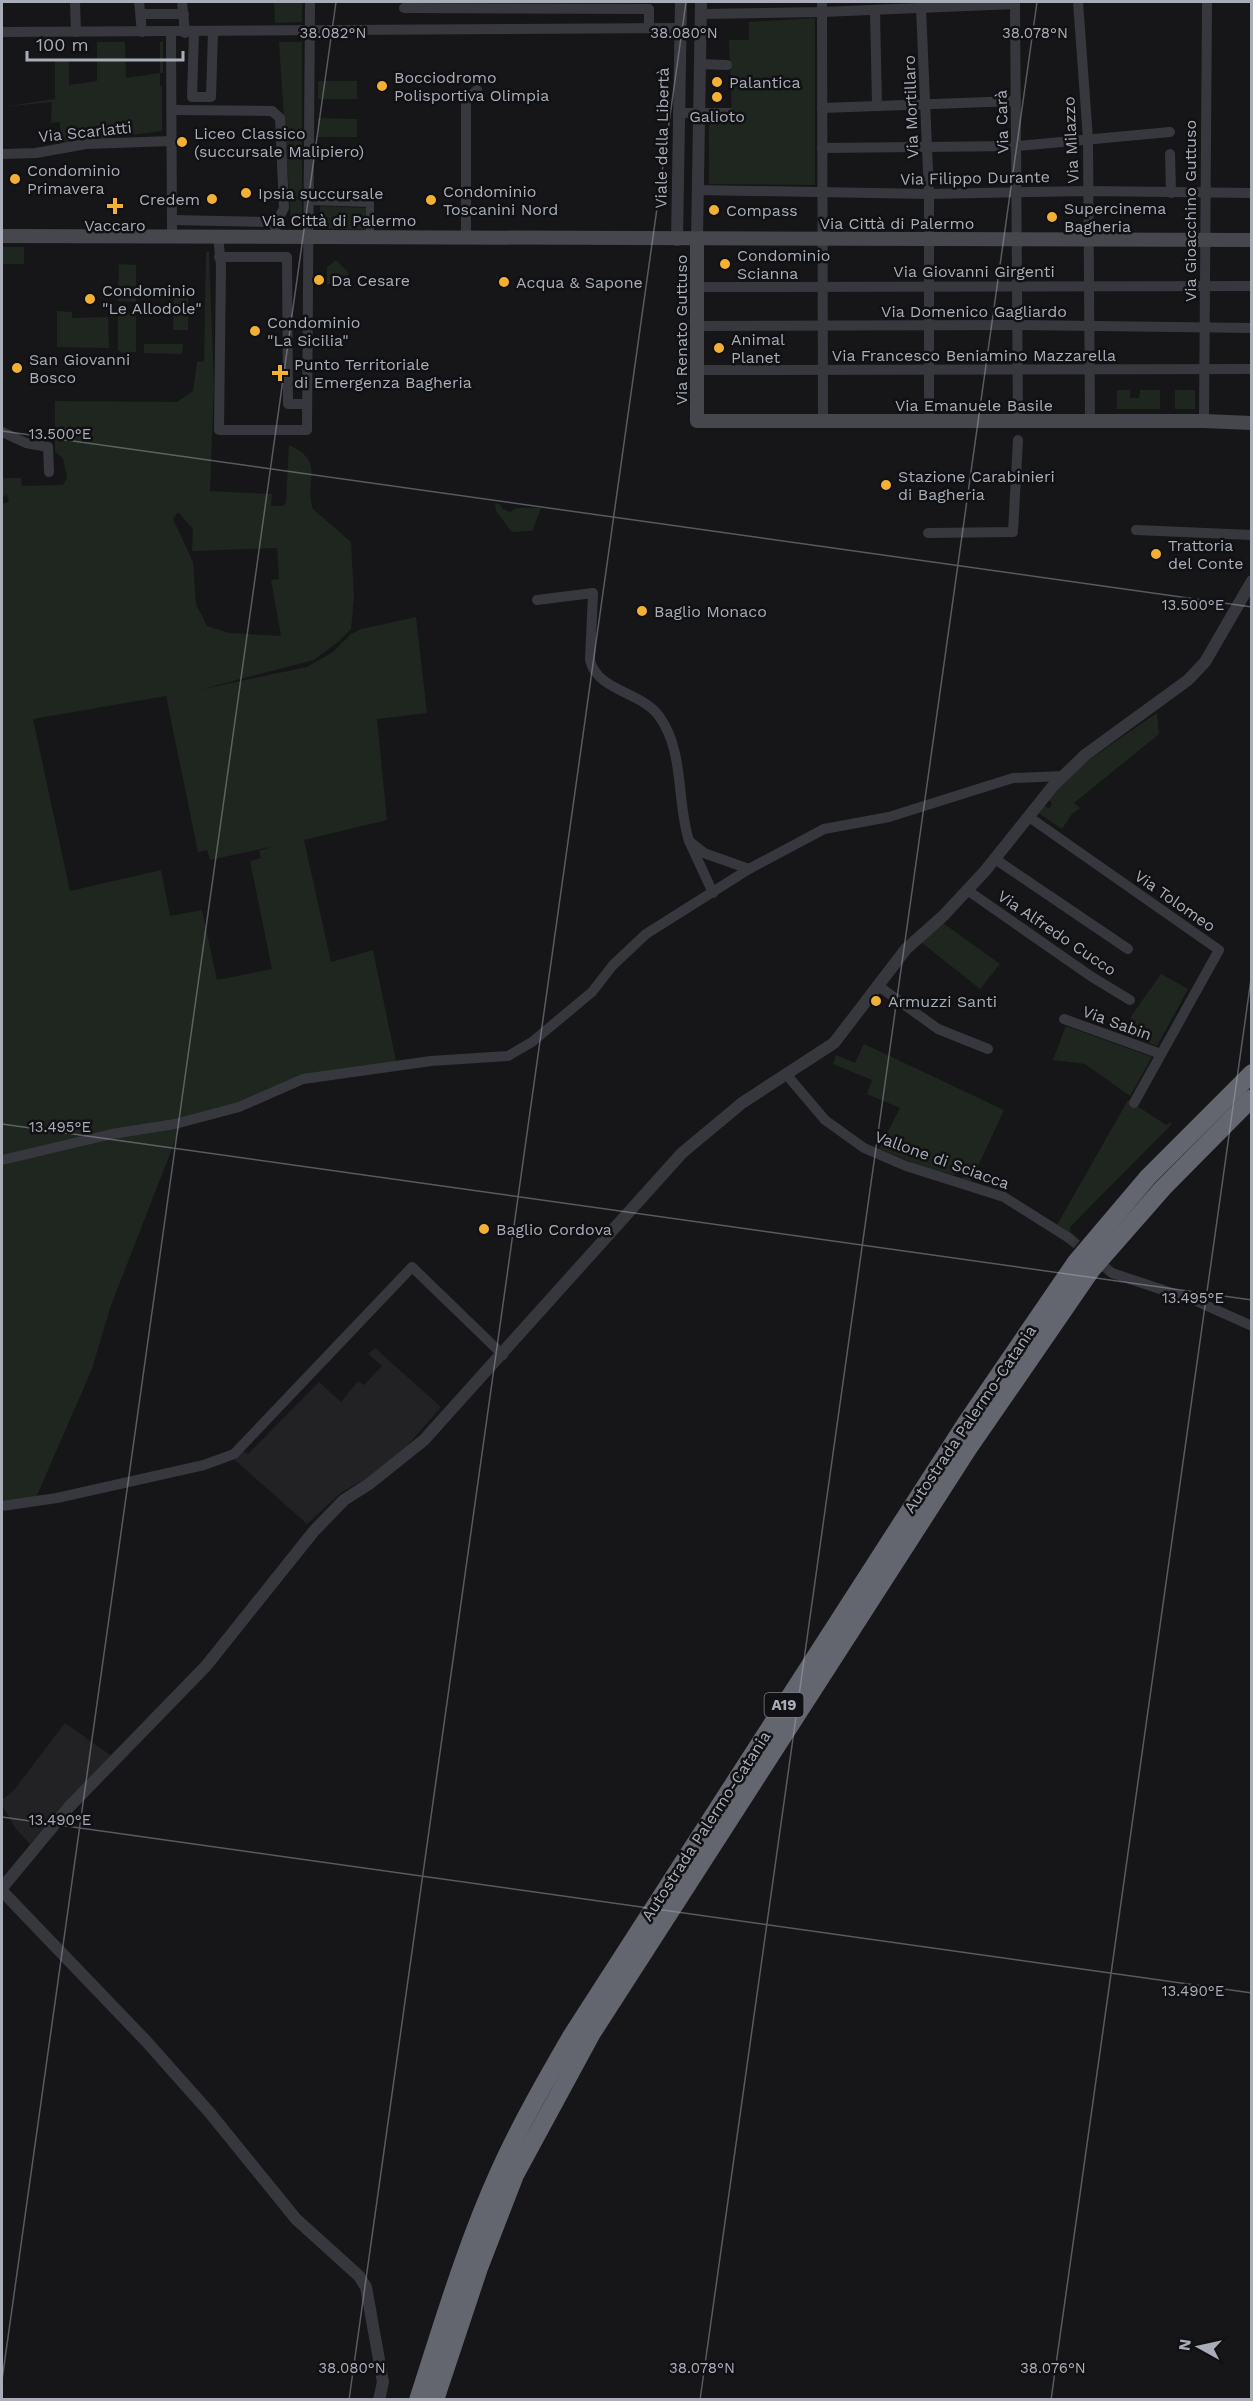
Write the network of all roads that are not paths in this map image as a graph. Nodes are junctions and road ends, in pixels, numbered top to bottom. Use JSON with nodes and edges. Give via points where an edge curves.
{"nodes":[{"id":1,"x":75,"y":2,"type":"edge"},
{"id":2,"x":139,"y":2,"type":"edge"},
{"id":3,"x":182,"y":2,"type":"edge"},
{"id":4,"x":310,"y":2,"type":"edge"},
{"id":5,"x":681,"y":2,"type":"edge"},
{"id":6,"x":1077,"y":2,"type":"edge"},
{"id":7,"x":1207,"y":2,"type":"edge"},
{"id":8,"x":1015,"y":3,"type":"edge"},
{"id":9,"x":404,"y":5,"type":"edge"},
{"id":10,"x":483,"y":5,"type":"edge"},
{"id":11,"x":822,"y":7,"type":"edge"},
{"id":12,"x":701,"y":8,"type":"edge"},
{"id":13,"x":921,"y":8,"type":"junction"},
{"id":14,"x":875,"y":10,"type":"junction"},
{"id":15,"x":141,"y":14,"type":"junction"},
{"id":16,"x":184,"y":14,"type":"junction"},
{"id":17,"x":483,"y":28,"type":"junction"},
{"id":18,"x":649,"y":28,"type":"junction"},
{"id":19,"x":680,"y":28,"type":"junction"},
{"id":20,"x":403,"y":29,"type":"junction"},
{"id":21,"x":2,"y":32,"type":"edge"},
{"id":22,"x":76,"y":32,"type":"junction"},
{"id":23,"x":142,"y":32,"type":"junction"},
{"id":24,"x":171,"y":32,"type":"junction"},
{"id":25,"x":189,"y":32,"type":"junction"},
{"id":26,"x":213,"y":32,"type":"junction"},
{"id":27,"x":310,"y":32,"type":"junction"},
{"id":28,"x":700,"y":64,"type":"junction"},
{"id":29,"x":726,"y":64,"type":"dead end"},
{"id":30,"x":477,"y":90,"type":"dead end"},
{"id":31,"x":1016,"y":101,"type":"junction"},
{"id":32,"x":926,"y":104,"type":"junction"},
{"id":33,"x":877,"y":106,"type":"junction"},
{"id":34,"x":822,"y":108,"type":"junction"},
{"id":35,"x":172,"y":110,"type":"junction"},
{"id":36,"x":679,"y":113,"type":"junction"},
{"id":37,"x":699,"y":113,"type":"junction"},
{"id":38,"x":730,"y":113,"type":"dead end"},
{"id":39,"x":1170,"y":132,"type":"dead end"},
{"id":40,"x":1088,"y":139,"type":"junction"},
{"id":41,"x":172,"y":141,"type":"junction"},
{"id":42,"x":927,"y":146,"type":"junction"},
{"id":43,"x":1018,"y":146,"type":"junction"},
{"id":44,"x":822,"y":147,"type":"junction"},
{"id":45,"x":2,"y":154,"type":"edge"},
{"id":46,"x":1170,"y":154,"type":"dead end"},
{"id":47,"x":698,"y":190,"type":"junction"},
{"id":48,"x":1089,"y":191,"type":"junction"},
{"id":49,"x":822,"y":193,"type":"junction"},
{"id":50,"x":1018,"y":193,"type":"junction"},
{"id":51,"x":1171,"y":193,"type":"junction"},
{"id":52,"x":1205,"y":193,"type":"junction"},
{"id":53,"x":929,"y":194,"type":"junction"},
{"id":54,"x":1251,"y":194,"type":"edge"},
{"id":55,"x":308,"y":201,"type":"junction"},
{"id":56,"x":172,"y":220,"type":"junction"},
{"id":57,"x":276,"y":230,"type":"junction"},
{"id":58,"x":172,"y":235,"type":"junction"},
{"id":59,"x":2,"y":236,"type":"edge"},
{"id":60,"x":218,"y":236,"type":"junction"},
{"id":61,"x":308,"y":236,"type":"junction"},
{"id":62,"x":370,"y":237,"type":"junction"},
{"id":63,"x":466,"y":237,"type":"junction"},
{"id":64,"x":697,"y":239,"type":"junction"},
{"id":65,"x":822,"y":239,"type":"junction"},
{"id":66,"x":677,"y":240,"type":"junction"},
{"id":67,"x":929,"y":240,"type":"junction"},
{"id":68,"x":1017,"y":240,"type":"junction"},
{"id":69,"x":1090,"y":240,"type":"junction"},
{"id":70,"x":1205,"y":240,"type":"junction"},
{"id":71,"x":1251,"y":240,"type":"edge"},
{"id":72,"x":219,"y":257,"type":"junction"},
{"id":73,"x":927,"y":286,"type":"junction"},
{"id":74,"x":1018,"y":286,"type":"junction"},
{"id":75,"x":1091,"y":286,"type":"junction"},
{"id":76,"x":1205,"y":286,"type":"junction"},
{"id":77,"x":1251,"y":286,"type":"edge"},
{"id":78,"x":697,"y":287,"type":"junction"},
{"id":79,"x":823,"y":287,"type":"junction"},
{"id":80,"x":287,"y":289,"type":"junction"},
{"id":81,"x":307,"y":289,"type":"junction"},
{"id":82,"x":928,"y":325,"type":"junction"},
{"id":83,"x":1018,"y":325,"type":"junction"},
{"id":84,"x":697,"y":326,"type":"junction"},
{"id":85,"x":823,"y":326,"type":"junction"},
{"id":86,"x":1090,"y":326,"type":"junction"},
{"id":87,"x":1204,"y":328,"type":"junction"},
{"id":88,"x":1251,"y":328,"type":"edge"},
{"id":89,"x":929,"y":369,"type":"junction"},
{"id":90,"x":1204,"y":369,"type":"junction"},
{"id":91,"x":1251,"y":369,"type":"edge"},
{"id":92,"x":697,"y":370,"type":"junction"},
{"id":93,"x":823,"y":370,"type":"junction"},
{"id":94,"x":1018,"y":370,"type":"junction"},
{"id":95,"x":1090,"y":370,"type":"junction"},
{"id":96,"x":288,"y":372,"type":"junction"},
{"id":97,"x":307,"y":372,"type":"junction"},
{"id":98,"x":307,"y":404,"type":"junction"},
{"id":99,"x":697,"y":421,"type":"joint"},
{"id":100,"x":929,"y":421,"type":"junction"},
{"id":101,"x":1090,"y":421,"type":"junction"},
{"id":102,"x":1204,"y":421,"type":"junction"},
{"id":103,"x":823,"y":422,"type":"junction"},
{"id":104,"x":1018,"y":422,"type":"junction"},
{"id":105,"x":1251,"y":423,"type":"edge"},
{"id":106,"x":2,"y":432,"type":"edge"},
{"id":107,"x":1018,"y":440,"type":"dead end"},
{"id":108,"x":49,"y":472,"type":"dead end"},
{"id":109,"x":1136,"y":530,"type":"dead end"},
{"id":110,"x":928,"y":532,"type":"dead end"},
{"id":111,"x":1251,"y":535,"type":"edge"},
{"id":112,"x":1251,"y":581,"type":"edge"},
{"id":113,"x":537,"y":600,"type":"dead end"},
{"id":114,"x":1063,"y":776,"type":"junction"},
{"id":115,"x":1029,"y":817,"type":"junction"},
{"id":116,"x":689,"y":841,"type":"junction"},
{"id":117,"x":710,"y":856,"type":"junction"},
{"id":118,"x":995,"y":859,"type":"junction"},
{"id":119,"x":749,"y":869,"type":"junction"},
{"id":120,"x":701,"y":872,"type":"junction"},
{"id":121,"x":967,"y":890,"type":"junction"},
{"id":122,"x":714,"y":893,"type":"junction"},
{"id":123,"x":1128,"y":949,"type":"dead end"},
{"id":124,"x":877,"y":985,"type":"junction"},
{"id":125,"x":1130,"y":1000,"type":"dead end"},
{"id":126,"x":1064,"y":1019,"type":"dead end"},
{"id":127,"x":988,"y":1049,"type":"dead end"},
{"id":128,"x":1161,"y":1054,"type":"junction"},
{"id":129,"x":786,"y":1074,"type":"junction"},
{"id":130,"x":1251,"y":1074,"type":"edge"},
{"id":131,"x":1251,"y":1098,"type":"edge"},
{"id":132,"x":1134,"y":1103,"type":"dead end"},
{"id":133,"x":2,"y":1160,"type":"edge"},
{"id":134,"x":1069,"y":1238,"type":"tunnel mouth"},
{"id":135,"x":1112,"y":1273,"type":"tunnel mouth"},
{"id":136,"x":1251,"y":1326,"type":"edge"},
{"id":137,"x":503,"y":1355,"type":"junction"},
{"id":138,"x":2,"y":1506,"type":"edge"},
{"id":139,"x":2,"y":1890,"type":"edge"},
{"id":140,"x":379,"y":2400,"type":"edge"},
{"id":141,"x":418,"y":2400,"type":"edge"},
{"id":142,"x":435,"y":2400,"type":"edge"}],
"edges":[{"from":1,"to":22,"type":"street"},
{"from":2,"to":15,"type":"street"},
{"from":3,"to":16,"type":"street"},
{"from":4,"to":27,"type":"street"},
{"from":5,"to":19,"type":"street","name":"Viale della Libertà"},
{"from":6,"to":40,"type":"street","name":"Via Milazzo"},
{"from":7,"to":52,"type":"street","name":"Via Gioacchino Guttuso"},
{"from":8,"to":13,"type":"street"},
{"from":8,"to":31,"type":"street","name":"Via Carà"},
{"from":9,"to":10,"type":"street"},
{"from":9,"to":20,"type":"street"},
{"from":10,"to":17,"type":"street"},
{"from":10,"to":18,"type":"street","via":[[649,9]]},
{"from":11,"to":12,"type":"street"},
{"from":11,"to":14,"type":"street"},
{"from":11,"to":34,"type":"street"},
{"from":12,"to":28,"type":"street"},
{"from":13,"to":14,"type":"street"},
{"from":13,"to":32,"type":"street","name":"Via Mortillaro"},
{"from":14,"to":33,"type":"street"},
{"from":15,"to":16,"type":"street"},
{"from":15,"to":23,"type":"street"},
{"from":16,"to":25,"type":"street"},
{"from":17,"to":18,"type":"street"},
{"from":17,"to":20,"type":"street"},
{"from":18,"to":19,"type":"street"},
{"from":19,"to":36,"type":"street","name":"Viale della Libertà"},
{"from":20,"to":27,"type":"street"},
{"from":21,"to":22,"type":"street"},
{"from":22,"to":23,"type":"street"},
{"from":23,"to":24,"type":"street"},
{"from":24,"to":25,"type":"street"},
{"from":24,"to":35,"type":"street"},
{"from":25,"to":26,"type":"street"},
{"from":25,"to":26,"type":"street","via":[[192,97],[212,97]]},
{"from":26,"to":27,"type":"street"},
{"from":27,"to":55,"type":"street"},
{"from":28,"to":29,"type":"street"},
{"from":28,"to":37,"type":"street"},
{"from":30,"to":63,"type":"street","via":[[466,100]]},
{"from":31,"to":32,"type":"street"},
{"from":31,"to":43,"type":"street","name":"Via Carà"},
{"from":32,"to":33,"type":"street"},
{"from":32,"to":42,"type":"street","name":"Via Mortillaro"},
{"from":33,"to":34,"type":"street"},
{"from":34,"to":44,"type":"street"},
{"from":35,"to":41,"type":"street"},
{"from":35,"to":57,"type":"street","via":[[272,111],[280,118],[284,208]]},
{"from":36,"to":37,"type":"street"},
{"from":36,"to":66,"type":"street","name":"Viale della Libertà"},
{"from":37,"to":38,"type":"street"},
{"from":37,"to":47,"type":"street"},
{"from":39,"to":40,"type":"street"},
{"from":40,"to":43,"type":"street"},
{"from":40,"to":48,"type":"street","name":"Via Milazzo"},
{"from":41,"to":45,"type":"street","name":"Via Scarlatti","via":[[86,144],[36,153]]},
{"from":41,"to":56,"type":"street"},
{"from":42,"to":43,"type":"street"},
{"from":42,"to":44,"type":"street"},
{"from":42,"to":53,"type":"street","name":"Via Mortillaro"},
{"from":43,"to":50,"type":"street","name":"Via Carà"},
{"from":44,"to":49,"type":"street"},
{"from":46,"to":51,"type":"street"},
{"from":47,"to":49,"type":"street","name":"Via Filippo Durante"},
{"from":47,"to":64,"type":"street"},
{"from":48,"to":50,"type":"street","name":"Via Filippo Durante"},
{"from":48,"to":51,"type":"street","name":"Via Filippo Durante"},
{"from":48,"to":69,"type":"street","name":"Via Milazzo"},
{"from":49,"to":53,"type":"street","name":"Via Filippo Durante"},
{"from":49,"to":65,"type":"street"},
{"from":50,"to":53,"type":"street","name":"Via Filippo Durante"},
{"from":50,"to":68,"type":"street","name":"Via Carà"},
{"from":51,"to":52,"type":"street","name":"Via Filippo Durante"},
{"from":52,"to":54,"type":"street","name":"Via Filippo Durante"},
{"from":52,"to":70,"type":"street","name":"Via Gioacchino Guttuso"},
{"from":53,"to":67,"type":"street","name":"Via Mortillaro"},
{"from":55,"to":61,"type":"street"},
{"from":55,"to":62,"type":"street","via":[[370,203]]},
{"from":56,"to":57,"type":"street","via":[[269,222]]},
{"from":56,"to":58,"type":"street"},
{"from":57,"to":60,"type":"main road","name":"Via Città di Palermo"},
{"from":57,"to":61,"type":"main road","name":"Via Città di Palermo"},
{"from":58,"to":59,"type":"main road","name":"Via Città di Palermo"},
{"from":58,"to":60,"type":"main road","name":"Via Città di Palermo"},
{"from":60,"to":72,"type":"street"},
{"from":61,"to":62,"type":"main road","name":"Via Città di Palermo"},
{"from":61,"to":81,"type":"street"},
{"from":62,"to":63,"type":"main road","name":"Via Città di Palermo"},
{"from":63,"to":66,"type":"main road","name":"Via Città di Palermo"},
{"from":64,"to":65,"type":"main road","name":"Via Città di Palermo"},
{"from":64,"to":66,"type":"main road","name":"Via Città di Palermo"},
{"from":64,"to":78,"type":"main road","name":"Via Renato Guttuso"},
{"from":65,"to":67,"type":"main road","name":"Via Città di Palermo"},
{"from":65,"to":79,"type":"street"},
{"from":67,"to":68,"type":"main road","name":"Via Città di Palermo"},
{"from":67,"to":73,"type":"street","name":"Via Mortillaro"},
{"from":68,"to":69,"type":"main road","name":"Via Città di Palermo"},
{"from":68,"to":74,"type":"street","name":"Via Carà"},
{"from":69,"to":70,"type":"main road","name":"Via Città di Palermo"},
{"from":69,"to":75,"type":"street","name":"Via Milazzo"},
{"from":70,"to":71,"type":"main road","name":"Via Città di Palermo"},
{"from":70,"to":76,"type":"street","name":"Via Gioacchino Guttuso"},
{"from":72,"to":80,"type":"street","via":[[287,257]]},
{"from":72,"to":98,"type":"street","via":[[219,430],[307,430]]},
{"from":73,"to":74,"type":"street","name":"Via Giovanni Girgenti"},
{"from":73,"to":79,"type":"street","name":"Via Giovanni Girgenti"},
{"from":73,"to":82,"type":"street","name":"Via Mortillaro"},
{"from":74,"to":75,"type":"street","name":"Via Giovanni Girgenti"},
{"from":74,"to":83,"type":"street","name":"Via Carà"},
{"from":75,"to":76,"type":"street","name":"Via Giovanni Girgenti"},
{"from":75,"to":86,"type":"street","name":"Via Milazzo"},
{"from":76,"to":77,"type":"street","name":"Via Giovanni Girgenti"},
{"from":76,"to":87,"type":"street","name":"Via Gioacchino Guttuso"},
{"from":78,"to":79,"type":"street","name":"Via Giovanni Girgenti"},
{"from":78,"to":84,"type":"main road","name":"Via Renato Guttuso"},
{"from":79,"to":85,"type":"street"},
{"from":80,"to":81,"type":"street"},
{"from":80,"to":96,"type":"street"},
{"from":81,"to":97,"type":"street"},
{"from":82,"to":83,"type":"street","name":"Via Domenico Gagliardo"},
{"from":82,"to":85,"type":"street","name":"Via Domenico Gagliardo"},
{"from":82,"to":89,"type":"street","name":"Via Mortillaro"},
{"from":83,"to":86,"type":"street","name":"Via Domenico Gagliardo"},
{"from":83,"to":94,"type":"street","name":"Via Carà"},
{"from":84,"to":85,"type":"street","name":"Via Domenico Gagliardo"},
{"from":84,"to":92,"type":"main road","name":"Via Renato Guttuso"},
{"from":85,"to":93,"type":"street"},
{"from":86,"to":87,"type":"street","name":"Via Domenico Gagliardo"},
{"from":86,"to":95,"type":"street","name":"Via Milazzo"},
{"from":87,"to":88,"type":"street","name":"Via Domenico Gagliardo"},
{"from":87,"to":90,"type":"street","name":"Via Gioacchino Guttuso"},
{"from":89,"to":93,"type":"street","name":"Via Francesco Beniamino Mazzarella"},
{"from":89,"to":94,"type":"street","name":"Via Francesco Beniamino Mazzarella"},
{"from":89,"to":100,"type":"street","name":"Via Mortillaro"},
{"from":90,"to":91,"type":"street","name":"Via Francesco Beniamino Mazzarella"},
{"from":90,"to":95,"type":"street","name":"Via Francesco Beniamino Mazzarella"},
{"from":90,"to":102,"type":"street","name":"Via Gioacchino Guttuso"},
{"from":92,"to":93,"type":"street","name":"Via Francesco Beniamino Mazzarella"},
{"from":92,"to":99,"type":"main road","name":"Via Renato Guttuso"},
{"from":93,"to":103,"type":"street"},
{"from":94,"to":95,"type":"street","name":"Via Francesco Beniamino Mazzarella"},
{"from":94,"to":104,"type":"street","name":"Via Carà"},
{"from":95,"to":101,"type":"street","name":"Via Milazzo"},
{"from":96,"to":97,"type":"street"},
{"from":96,"to":98,"type":"street","via":[[288,404]]},
{"from":97,"to":98,"type":"street"},
{"from":99,"to":103,"type":"main road","name":"Via Emanuele Basile"},
{"from":100,"to":103,"type":"main road","name":"Via Emanuele Basile"},
{"from":100,"to":104,"type":"main road","name":"Via Emanuele Basile"},
{"from":101,"to":102,"type":"main road","name":"Via Emanuele Basile"},
{"from":101,"to":104,"type":"main road","name":"Via Emanuele Basile"},
{"from":102,"to":105,"type":"main road","name":"Via Emanuele Basile"},
{"from":106,"to":108,"type":"street","via":[[26,443],[48,447]]},
{"from":107,"to":110,"type":"street","via":[[1013,532]]},
{"from":109,"to":111,"type":"street"},
{"from":112,"to":114,"type":"street","via":[[1206,662]]},
{"from":113,"to":116,"type":"street","via":[[592,593],[592,669],[599,678],[644,703],[667,730],[676,755],[683,823]]},
{"from":114,"to":115,"type":"street"},
{"from":114,"to":119,"type":"street","via":[[1013,778],[889,817],[824,829]]},
{"from":115,"to":118,"type":"street"},
{"from":115,"to":128,"type":"street","name":"Via Tolomeo","via":[[1219,950]]},
{"from":116,"to":117,"type":"street"},
{"from":116,"to":120,"type":"street"},
{"from":117,"to":119,"type":"street"},
{"from":117,"to":120,"type":"street","via":[[700,861]]},
{"from":118,"to":121,"type":"street"},
{"from":118,"to":123,"type":"street"},
{"from":119,"to":122,"type":"street"},
{"from":120,"to":122,"type":"street"},
{"from":121,"to":124,"type":"street","via":[[906,949]]},
{"from":121,"to":125,"type":"street","name":"Via Alfredo Cucco"},
{"from":122,"to":133,"type":"street","via":[[646,934],[613,965],[592,992],[532,1042],[508,1056],[431,1061],[303,1079],[239,1107]]},
{"from":124,"to":127,"type":"street","via":[[938,1029]]},
{"from":124,"to":129,"type":"street","via":[[834,1043]]},
{"from":126,"to":128,"type":"street","name":"Via Sabin"},
{"from":128,"to":132,"type":"street","name":"Via Tolomeo"},
{"from":129,"to":134,"type":"street","name":"Vallone di Sciacca","via":[[825,1120],[864,1148],[906,1166],[1004,1197]]},
{"from":129,"to":137,"type":"street","via":[[742,1103],[682,1153]]},
{"from":130,"to":141,"type":"highway","name":"Autostrada Palermo-Catania","number":"A19","via":[[1148,1177],[1076,1262],[966,1423],[572,2035],[499,2173]]},
{"from":131,"to":142,"type":"highway","name":"Autostrada Palermo-Catania","number":"A19","via":[[1163,1188],[1092,1269],[968,1449],[592,2033],[515,2175]]},
{"from":135,"to":136,"type":"street","via":[[1196,1301]]},
{"from":137,"to":138,"type":"street","via":[[412,1267],[234,1454],[204,1465],[57,1498]]},
{"from":137,"to":139,"type":"street","via":[[424,1440],[344,1500],[314,1531],[206,1666],[69,1807]]},
{"from":139,"to":140,"type":"street","via":[[146,2041],[296,2219],[359,2276],[366,2287],[383,2382]]}]}
